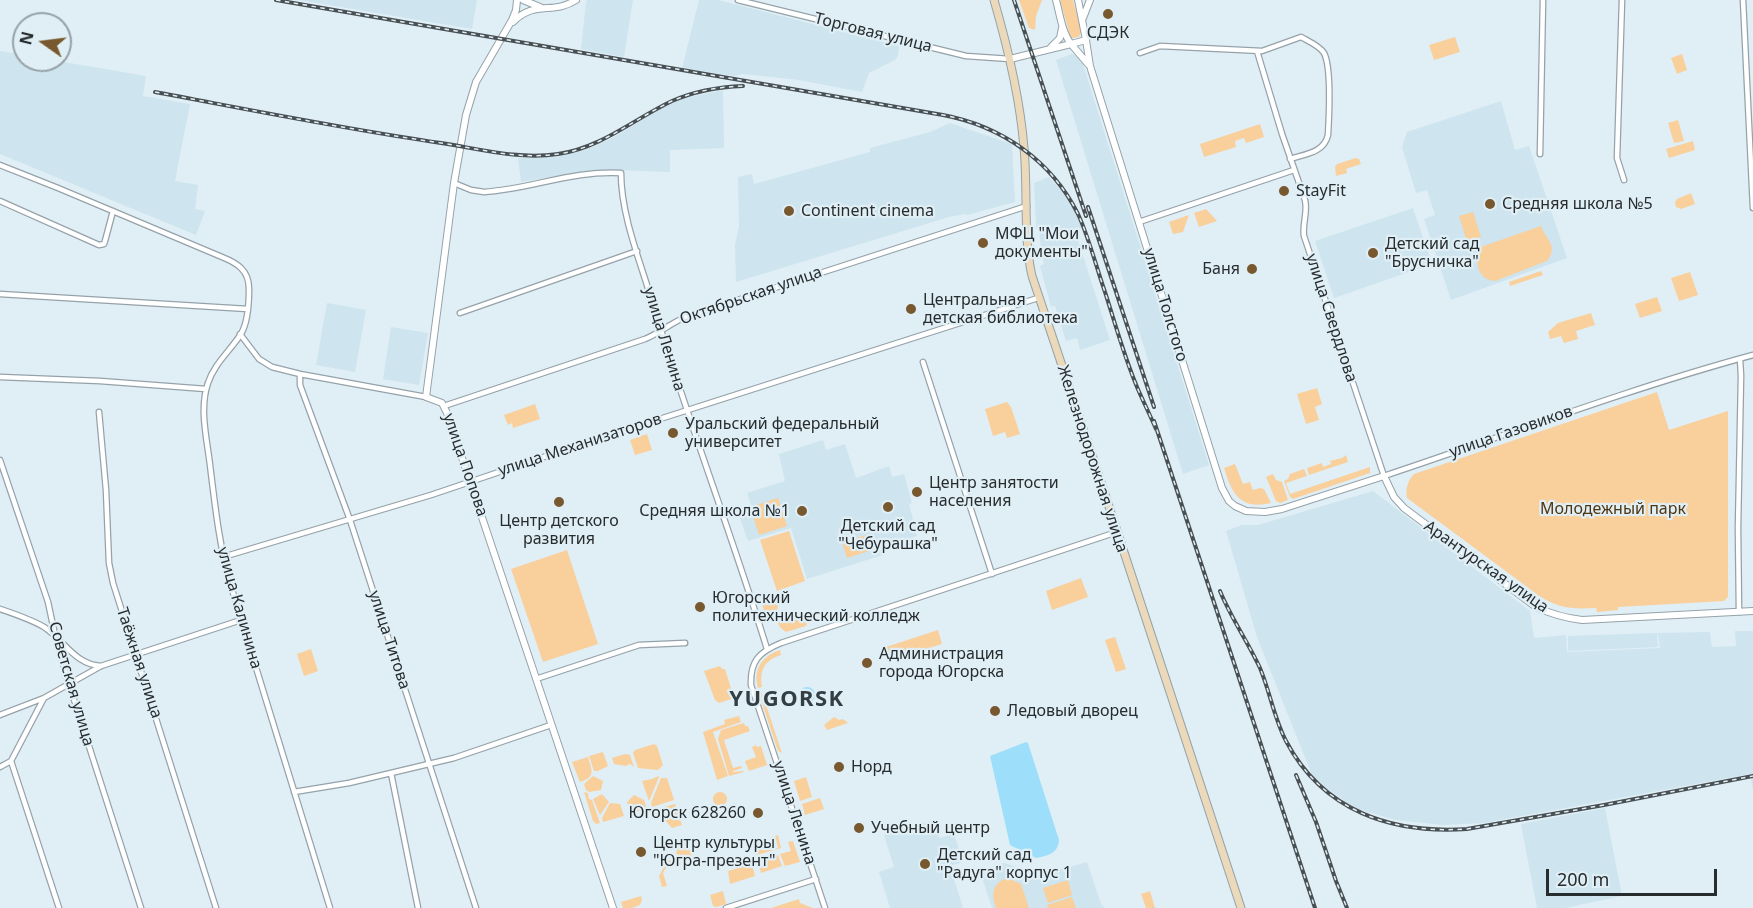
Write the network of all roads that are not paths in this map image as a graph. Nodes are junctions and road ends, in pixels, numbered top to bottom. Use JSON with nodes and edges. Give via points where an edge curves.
{"nodes":[{"id":1,"x":517,"y":0,"type":"edge"},
{"id":2,"x":523,"y":0,"type":"edge"},
{"id":3,"x":576,"y":0,"type":"edge"},
{"id":4,"x":738,"y":0,"type":"edge"},
{"id":5,"x":994,"y":0,"type":"edge"},
{"id":6,"x":1056,"y":0,"type":"edge"},
{"id":7,"x":1078,"y":0,"type":"edge"},
{"id":8,"x":1090,"y":0,"type":"edge"},
{"id":9,"x":1544,"y":0,"type":"edge"},
{"id":10,"x":1622,"y":0,"type":"edge"},
{"id":11,"x":1743,"y":0,"type":"edge"},
{"id":12,"x":547,"y":8,"type":"junction"},
{"id":13,"x":1082,"y":18,"type":"junction"},
{"id":14,"x":1062,"y":25,"type":"junction"},
{"id":15,"x":509,"y":27,"type":"junction"},
{"id":16,"x":1086,"y":40,"type":"junction"},
{"id":17,"x":1071,"y":44,"type":"junction"},
{"id":18,"x":1046,"y":50,"type":"junction"},
{"id":19,"x":1257,"y":51,"type":"junction"},
{"id":20,"x":1140,"y":53,"type":"dead end"},
{"id":21,"x":1010,"y":59,"type":"junction"},
{"id":22,"x":1090,"y":66,"type":"junction"},
{"id":23,"x":1540,"y":154,"type":"dead end"},
{"id":24,"x":1290,"y":159,"type":"junction"},
{"id":25,"x":0,"y":165,"type":"edge"},
{"id":26,"x":1294,"y":170,"type":"junction"},
{"id":27,"x":1624,"y":180,"type":"dead end"},
{"id":28,"x":454,"y":183,"type":"junction"},
{"id":29,"x":0,"y":201,"type":"edge"},
{"id":30,"x":1027,"y":206,"type":"junction"},
{"id":31,"x":1753,"y":208,"type":"edge"},
{"id":32,"x":113,"y":211,"type":"junction"},
{"id":33,"x":1139,"y":222,"type":"junction"},
{"id":34,"x":637,"y":251,"type":"junction"},
{"id":35,"x":0,"y":294,"type":"edge"},
{"id":36,"x":1038,"y":297,"type":"junction"},
{"id":37,"x":248,"y":309,"type":"junction"},
{"id":38,"x":460,"y":313,"type":"dead end"},
{"id":39,"x":661,"y":331,"type":"junction"},
{"id":40,"x":240,"y":334,"type":"junction"},
{"id":41,"x":1753,"y":355,"type":"edge"},
{"id":42,"x":1740,"y":359,"type":"junction"},
{"id":43,"x":923,"y":363,"type":"dead end"},
{"id":44,"x":300,"y":374,"type":"junction"},
{"id":45,"x":0,"y":378,"type":"edge"},
{"id":46,"x":429,"y":381,"type":"junction"},
{"id":47,"x":206,"y":389,"type":"junction"},
{"id":48,"x":426,"y":397,"type":"junction"},
{"id":49,"x":443,"y":404,"type":"junction"},
{"id":50,"x":686,"y":411,"type":"junction"},
{"id":51,"x":99,"y":412,"type":"dead end"},
{"id":52,"x":0,"y":460,"type":"edge"},
{"id":53,"x":1384,"y":476,"type":"junction"},
{"id":54,"x":470,"y":481,"type":"junction"},
{"id":55,"x":1270,"y":511,"type":"joint"},
{"id":56,"x":350,"y":520,"type":"junction"},
{"id":57,"x":1117,"y":532,"type":"junction"},
{"id":58,"x":223,"y":557,"type":"junction"},
{"id":59,"x":992,"y":574,"type":"junction"},
{"id":60,"x":0,"y":609,"type":"edge"},
{"id":61,"x":1753,"y":611,"type":"edge"},
{"id":62,"x":1738,"y":612,"type":"junction"},
{"id":63,"x":241,"y":620,"type":"junction"},
{"id":64,"x":55,"y":635,"type":"junction"},
{"id":65,"x":684,"y":642,"type":"dead end"},
{"id":66,"x":767,"y":649,"type":"junction"},
{"id":67,"x":137,"y":654,"type":"junction"},
{"id":68,"x":100,"y":666,"type":"junction"},
{"id":69,"x":536,"y":679,"type":"junction"},
{"id":70,"x":69,"y":684,"type":"junction"},
{"id":71,"x":44,"y":698,"type":"junction"},
{"id":72,"x":0,"y":715,"type":"edge"},
{"id":73,"x":551,"y":725,"type":"junction"},
{"id":74,"x":11,"y":761,"type":"junction"},
{"id":75,"x":429,"y":764,"type":"junction"},
{"id":76,"x":0,"y":767,"type":"edge"},
{"id":77,"x":391,"y":772,"type":"junction"},
{"id":78,"x":294,"y":792,"type":"junction"},
{"id":79,"x":816,"y":879,"type":"junction"},
{"id":80,"x":59,"y":908,"type":"edge"},
{"id":81,"x":141,"y":908,"type":"edge"},
{"id":82,"x":216,"y":908,"type":"edge"},
{"id":83,"x":330,"y":908,"type":"edge"},
{"id":84,"x":418,"y":908,"type":"edge"},
{"id":85,"x":476,"y":908,"type":"edge"},
{"id":86,"x":613,"y":908,"type":"edge"},
{"id":87,"x":726,"y":908,"type":"edge"},
{"id":88,"x":825,"y":908,"type":"edge"},
{"id":89,"x":1241,"y":908,"type":"edge"}],
"edges":[{"from":1,"to":15,"type":"street"},
{"from":2,"to":12,"type":"street"},
{"from":3,"to":12,"type":"street"},
{"from":4,"to":21,"type":"street","name":"Торговая улица","via":[[966,56]]},
{"from":5,"to":21,"type":"main road","name":"Железнодорожная улица"},
{"from":6,"to":14,"type":"street"},
{"from":7,"to":13,"type":"street"},
{"from":8,"to":13,"type":"street"},
{"from":9,"to":23,"type":"street"},
{"from":10,"to":27,"type":"street","via":[[1617,158]]},
{"from":11,"to":31,"type":"street"},
{"from":12,"to":15,"type":"street","via":[[530,9]]},
{"from":13,"to":16,"type":"street"},
{"from":14,"to":17,"type":"street"},
{"from":14,"to":18,"type":"street","via":[[1058,42]]},
{"from":15,"to":28,"type":"street","name":"улица Попова","via":[[472,93]]},
{"from":16,"to":17,"type":"street"},
{"from":16,"to":22,"type":"street"},
{"from":17,"to":18,"type":"street"},
{"from":17,"to":22,"type":"street"},
{"from":18,"to":21,"type":"street"},
{"from":19,"to":20,"type":"street","via":[[1160,46]]},
{"from":19,"to":24,"type":"street","name":"улица Свердлова"},
{"from":19,"to":24,"type":"street","via":[[1300,37],[1325,54],[1328,135],[1319,150]]},
{"from":21,"to":30,"type":"main road","name":"Железнодорожная улица","via":[[1024,143]]},
{"from":22,"to":33,"type":"street","name":"улица Толстого"},
{"from":24,"to":26,"type":"street","name":"улица Свердлова"},
{"from":25,"to":32,"type":"street","name":"улица Калинина"},
{"from":26,"to":33,"type":"street"},
{"from":26,"to":53,"type":"street","name":"улица Свердлова","via":[[1306,205],[1304,236]]},
{"from":28,"to":34,"type":"street","name":"улица Ленина","via":[[484,192],[567,177],[621,173],[622,195]]},
{"from":28,"to":46,"type":"street","name":"улица Попова"},
{"from":29,"to":32,"type":"street","via":[[99,245],[104,244]]},
{"from":30,"to":36,"type":"main road","name":"Железнодорожная улица","via":[[1029,265]]},
{"from":30,"to":39,"type":"street","name":"Октябрьская улица","via":[[688,316]]},
{"from":32,"to":37,"type":"street","name":"улица Калинина","via":[[240,266],[248,282]]},
{"from":33,"to":55,"type":"street","name":"улица Толстого","via":[[1226,496],[1246,511]]},
{"from":34,"to":38,"type":"street"},
{"from":34,"to":39,"type":"street","name":"улица Ленина"},
{"from":35,"to":37,"type":"street"},
{"from":36,"to":50,"type":"street","name":"улица Механизаторов"},
{"from":36,"to":57,"type":"main road","name":"Железнодорожная улица"},
{"from":37,"to":40,"type":"street","name":"улица Калинина"},
{"from":39,"to":49,"type":"street","name":"Октябрьская улица"},
{"from":39,"to":50,"type":"street","name":"улица Ленина"},
{"from":40,"to":44,"type":"street","via":[[265,363]]},
{"from":40,"to":47,"type":"street","name":"улица Калинина"},
{"from":41,"to":42,"type":"street","name":"улица Газовиков"},
{"from":42,"to":53,"type":"street","name":"улица Газовиков"},
{"from":42,"to":62,"type":"street"},
{"from":43,"to":59,"type":"street"},
{"from":44,"to":48,"type":"street"},
{"from":44,"to":56,"type":"street","name":"улица Титова","via":[[300,385]]},
{"from":45,"to":47,"type":"street"},
{"from":46,"to":48,"type":"street","name":"улица Попова"},
{"from":46,"to":49,"type":"street"},
{"from":47,"to":58,"type":"street","name":"улица Калинина","via":[[206,426]]},
{"from":48,"to":49,"type":"street","name":"улица Попова"},
{"from":49,"to":54,"type":"street","name":"улица Попова"},
{"from":50,"to":54,"type":"street","name":"улица Механизаторов"},
{"from":50,"to":66,"type":"street","name":"улица Ленина"},
{"from":51,"to":67,"type":"street","name":"Таёжная улица","via":[[113,583]]},
{"from":52,"to":64,"type":"street","name":"Советская улица","via":[[48,602]]},
{"from":53,"to":55,"type":"street","name":"улица Газовиков"},
{"from":53,"to":62,"type":"street","name":"Арантурская улица","via":[[1404,508],[1547,612],[1588,620]]},
{"from":54,"to":56,"type":"street","name":"улица Механизаторов"},
{"from":54,"to":69,"type":"street","name":"улица Попова"},
{"from":56,"to":58,"type":"street","name":"улица Механизаторов"},
{"from":56,"to":75,"type":"street","name":"улица Титова"},
{"from":57,"to":59,"type":"street"},
{"from":57,"to":89,"type":"main road","name":"Железнодорожная улица"},
{"from":58,"to":63,"type":"street","name":"улица Калинина"},
{"from":59,"to":66,"type":"street"},
{"from":60,"to":64,"type":"street"},
{"from":61,"to":62,"type":"street","name":"Арантурская улица"},
{"from":63,"to":67,"type":"street"},
{"from":63,"to":78,"type":"street","name":"улица Калинина"},
{"from":64,"to":68,"type":"street","via":[[83,661]]},
{"from":64,"to":70,"type":"street","name":"Советская улица"},
{"from":65,"to":69,"type":"street","via":[[639,645]]},
{"from":66,"to":79,"type":"street","name":"улица Ленина","via":[[754,665],[752,685]]},
{"from":67,"to":68,"type":"street"},
{"from":67,"to":82,"type":"street","name":"Таёжная улица"},
{"from":68,"to":70,"type":"street"},
{"from":69,"to":73,"type":"street","name":"улица Попова"},
{"from":70,"to":71,"type":"street"},
{"from":70,"to":81,"type":"street","name":"Советская улица"},
{"from":71,"to":72,"type":"street"},
{"from":71,"to":74,"type":"street"},
{"from":73,"to":75,"type":"street"},
{"from":73,"to":86,"type":"street","name":"улица Попова"},
{"from":74,"to":76,"type":"street"},
{"from":74,"to":80,"type":"street"},
{"from":75,"to":77,"type":"street"},
{"from":75,"to":85,"type":"street","name":"улица Титова"},
{"from":77,"to":78,"type":"street"},
{"from":77,"to":84,"type":"street"},
{"from":78,"to":83,"type":"street","name":"улица Калинина"},
{"from":79,"to":87,"type":"street"},
{"from":79,"to":88,"type":"street","name":"улица Ленина"}]}
